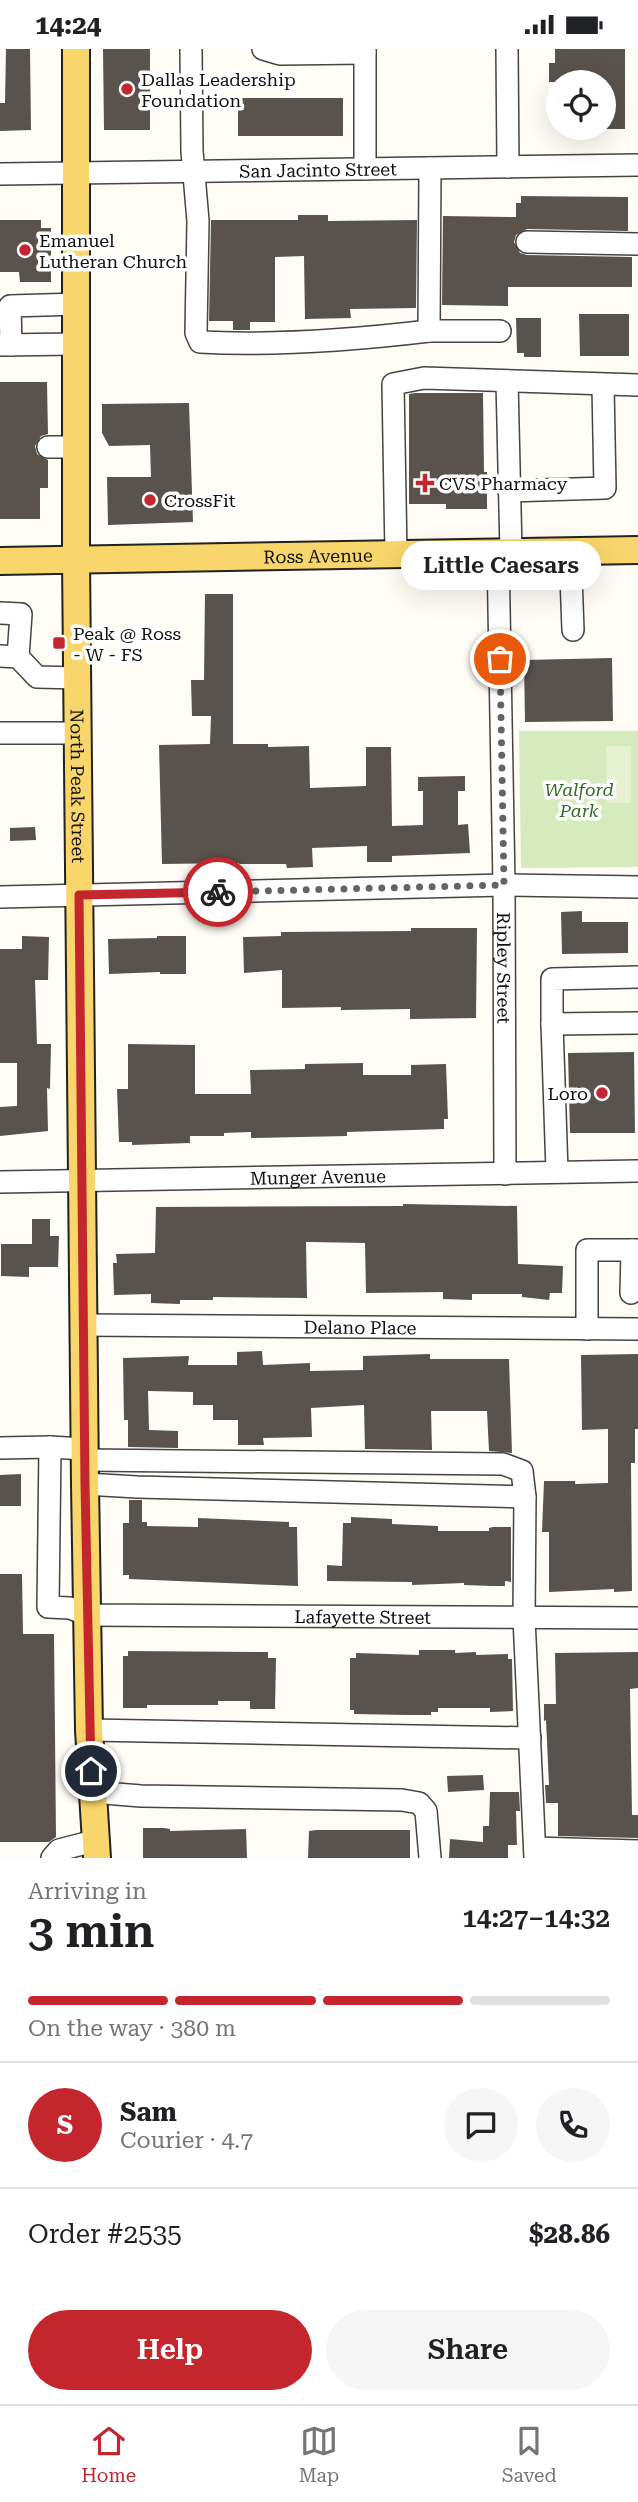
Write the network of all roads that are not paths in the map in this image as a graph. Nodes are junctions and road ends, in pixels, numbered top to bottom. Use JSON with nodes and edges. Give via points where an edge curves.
{"nodes":[{"id":1,"x":76,"y":49,"type":"edge"},
{"id":2,"x":191,"y":49,"type":"edge"},
{"id":3,"x":263,"y":49,"type":"edge"},
{"id":4,"x":507,"y":49,"type":"edge"},
{"id":5,"x":365,"y":51,"type":"edge"},
{"id":6,"x":638,"y":165,"type":"edge"},
{"id":7,"x":508,"y":167,"type":"junction"},
{"id":8,"x":430,"y":168,"type":"junction"},
{"id":9,"x":365,"y":169,"type":"junction"},
{"id":10,"x":193,"y":172,"type":"junction"},
{"id":11,"x":76,"y":173,"type":"junction"},
{"id":12,"x":0,"y":174,"type":"edge"},
{"id":13,"x":527,"y":242,"type":"dead end"},
{"id":14,"x":638,"y":244,"type":"edge"},
{"id":15,"x":78,"y":304,"type":"junction"},
{"id":16,"x":429,"y":331,"type":"junction"},
{"id":17,"x":500,"y":331,"type":"dead end"},
{"id":18,"x":76,"y":344,"type":"junction"},
{"id":19,"x":5,"y":345,"type":"edge"},
{"id":20,"x":506,"y":381,"type":"junction"},
{"id":21,"x":638,"y":385,"type":"edge"},
{"id":22,"x":603,"y":386,"type":"junction"},
{"id":23,"x":48,"y":447,"type":"dead end"},
{"id":24,"x":76,"y":447,"type":"junction"},
{"id":25,"x":509,"y":491,"type":"junction"},
{"id":26,"x":570,"y":550,"type":"junction"},
{"id":27,"x":638,"y":550,"type":"edge"},
{"id":28,"x":504,"y":552,"type":"junction"},
{"id":29,"x":396,"y":555,"type":"junction"},
{"id":30,"x":76,"y":560,"type":"junction"},
{"id":31,"x":0,"y":561,"type":"edge"},
{"id":32,"x":0,"y":613,"type":"edge"},
{"id":33,"x":573,"y":630,"type":"dead end"},
{"id":34,"x":9,"y":657,"type":"edge"},
{"id":35,"x":78,"y":678,"type":"junction"},
{"id":36,"x":0,"y":733,"type":"edge"},
{"id":37,"x":79,"y":733,"type":"junction"},
{"id":38,"x":504,"y":885,"type":"junction"},
{"id":39,"x":638,"y":887,"type":"edge"},
{"id":40,"x":79,"y":895,"type":"junction"},
{"id":41,"x":0,"y":897,"type":"edge"},
{"id":42,"x":638,"y":977,"type":"edge"},
{"id":43,"x":638,"y":1023,"type":"edge"},
{"id":44,"x":552,"y":1024,"type":"junction"},
{"id":45,"x":557,"y":1171,"type":"junction"},
{"id":46,"x":638,"y":1171,"type":"edge"},
{"id":47,"x":505,"y":1174,"type":"junction"},
{"id":48,"x":82,"y":1181,"type":"junction"},
{"id":49,"x":0,"y":1182,"type":"edge"},
{"id":50,"x":635,"y":1250,"type":"edge"},
{"id":51,"x":631,"y":1293,"type":"dead end"},
{"id":52,"x":84,"y":1325,"type":"junction"},
{"id":53,"x":587,"y":1329,"type":"junction"},
{"id":54,"x":638,"y":1329,"type":"edge"},
{"id":55,"x":50,"y":1447,"type":"junction"},
{"id":56,"x":0,"y":1448,"type":"edge"},
{"id":57,"x":85,"y":1464,"type":"junction"},
{"id":58,"x":525,"y":1497,"type":"junction"},
{"id":59,"x":88,"y":1615,"type":"junction"},
{"id":60,"x":524,"y":1618,"type":"junction"},
{"id":61,"x":638,"y":1618,"type":"edge"},
{"id":62,"x":89,"y":1730,"type":"junction"},
{"id":63,"x":530,"y":1738,"type":"junction"},
{"id":64,"x":92,"y":1792,"type":"junction"},
{"id":65,"x":96,"y":1849,"type":"edge"},
{"id":66,"x":638,"y":1851,"type":"edge"},
{"id":67,"x":535,"y":1853,"type":"edge"},
{"id":68,"x":52,"y":1858,"type":"edge"},
{"id":69,"x":430,"y":1858,"type":"edge"}],
"edges":[{"from":1,"to":11,"type":"main road","name":"North Peak Street"},
{"from":2,"to":10,"type":"street"},
{"from":3,"to":5,"type":"street","via":[[280,54]]},
{"from":4,"to":7,"type":"street"},
{"from":5,"to":9,"type":"street"},
{"from":6,"to":7,"type":"street","name":"San Jacinto Street"},
{"from":7,"to":8,"type":"street","name":"San Jacinto Street"},
{"from":8,"to":9,"type":"street","name":"San Jacinto Street"},
{"from":8,"to":16,"type":"street"},
{"from":9,"to":10,"type":"street","name":"San Jacinto Street"},
{"from":10,"to":11,"type":"street","name":"San Jacinto Street"},
{"from":10,"to":16,"type":"street","via":[[198,221],[196,333],[200,342],[253,345]]},
{"from":11,"to":12,"type":"street","name":"San Jacinto Street"},
{"from":11,"to":15,"type":"main road","name":"North Peak Street"},
{"from":13,"to":14,"type":"street"},
{"from":15,"to":18,"type":"main road","name":"North Peak Street"},
{"from":15,"to":19,"type":"street","via":[[10,306]]},
{"from":16,"to":17,"type":"street"},
{"from":18,"to":19,"type":"street"},
{"from":18,"to":24,"type":"main road","name":"North Peak Street"},
{"from":20,"to":22,"type":"street"},
{"from":20,"to":25,"type":"street","name":"Ripley Street"},
{"from":20,"to":29,"type":"street","via":[[424,378],[393,384]]},
{"from":21,"to":22,"type":"street"},
{"from":22,"to":25,"type":"street","via":[[605,488]]},
{"from":23,"to":24,"type":"street"},
{"from":24,"to":30,"type":"main road","name":"North Peak Street"},
{"from":25,"to":28,"type":"street","name":"Ripley Street"},
{"from":26,"to":27,"type":"main road","name":"Ross Avenue"},
{"from":26,"to":28,"type":"main road","name":"Ross Avenue"},
{"from":26,"to":33,"type":"street"},
{"from":28,"to":29,"type":"main road","name":"Ross Avenue"},
{"from":28,"to":38,"type":"street","name":"Ripley Street"},
{"from":29,"to":30,"type":"main road","name":"Ross Avenue"},
{"from":30,"to":31,"type":"main road","name":"Ross Avenue"},
{"from":30,"to":35,"type":"main road","name":"North Peak Street"},
{"from":32,"to":34,"type":"street","via":[[21,614]]},
{"from":34,"to":35,"type":"street","via":[[37,677]]},
{"from":35,"to":37,"type":"main road","name":"North Peak Street"},
{"from":36,"to":37,"type":"street"},
{"from":37,"to":40,"type":"main road","name":"North Peak Street"},
{"from":38,"to":39,"type":"street"},
{"from":38,"to":40,"type":"street"},
{"from":38,"to":47,"type":"street","name":"Ripley Street"},
{"from":40,"to":41,"type":"street"},
{"from":40,"to":48,"type":"main road","name":"North Peak Street"},
{"from":42,"to":44,"type":"street","via":[[552,979]]},
{"from":43,"to":44,"type":"street"},
{"from":44,"to":45,"type":"street"},
{"from":45,"to":46,"type":"street","name":"Munger Avenue"},
{"from":45,"to":47,"type":"street","name":"Munger Avenue"},
{"from":47,"to":48,"type":"street","name":"Munger Avenue"},
{"from":48,"to":49,"type":"street","name":"Munger Avenue"},
{"from":48,"to":52,"type":"main road","name":"North Peak Street"},
{"from":50,"to":51,"type":"street"},
{"from":50,"to":53,"type":"street","via":[[587,1250]]},
{"from":52,"to":53,"type":"street","name":"Delano Place"},
{"from":52,"to":57,"type":"main road","name":"North Peak Street"},
{"from":53,"to":54,"type":"street","name":"Delano Place"},
{"from":55,"to":56,"type":"street"},
{"from":55,"to":57,"type":"street"},
{"from":55,"to":59,"type":"street","name":"Lafayette Street","via":[[48,1607]]},
{"from":57,"to":58,"type":"street","via":[[137,1487]]},
{"from":57,"to":58,"type":"street","via":[[503,1464],[522,1471]]},
{"from":57,"to":59,"type":"main road","name":"North Peak Street"},
{"from":58,"to":60,"type":"street"},
{"from":59,"to":60,"type":"street","name":"Lafayette Street"},
{"from":59,"to":62,"type":"main road","name":"North Peak Street"},
{"from":60,"to":61,"type":"street","name":"Lafayette Street"},
{"from":60,"to":63,"type":"street"},
{"from":62,"to":63,"type":"street"},
{"from":62,"to":64,"type":"main road","name":"North Peak Street"},
{"from":63,"to":67,"type":"street"},
{"from":64,"to":65,"type":"main road","name":"North Peak Street"},
{"from":64,"to":69,"type":"street","via":[[419,1803],[426,1811]]},
{"from":65,"to":68,"type":"street","via":[[58,1850]]},
{"from":66,"to":67,"type":"street"}]}
